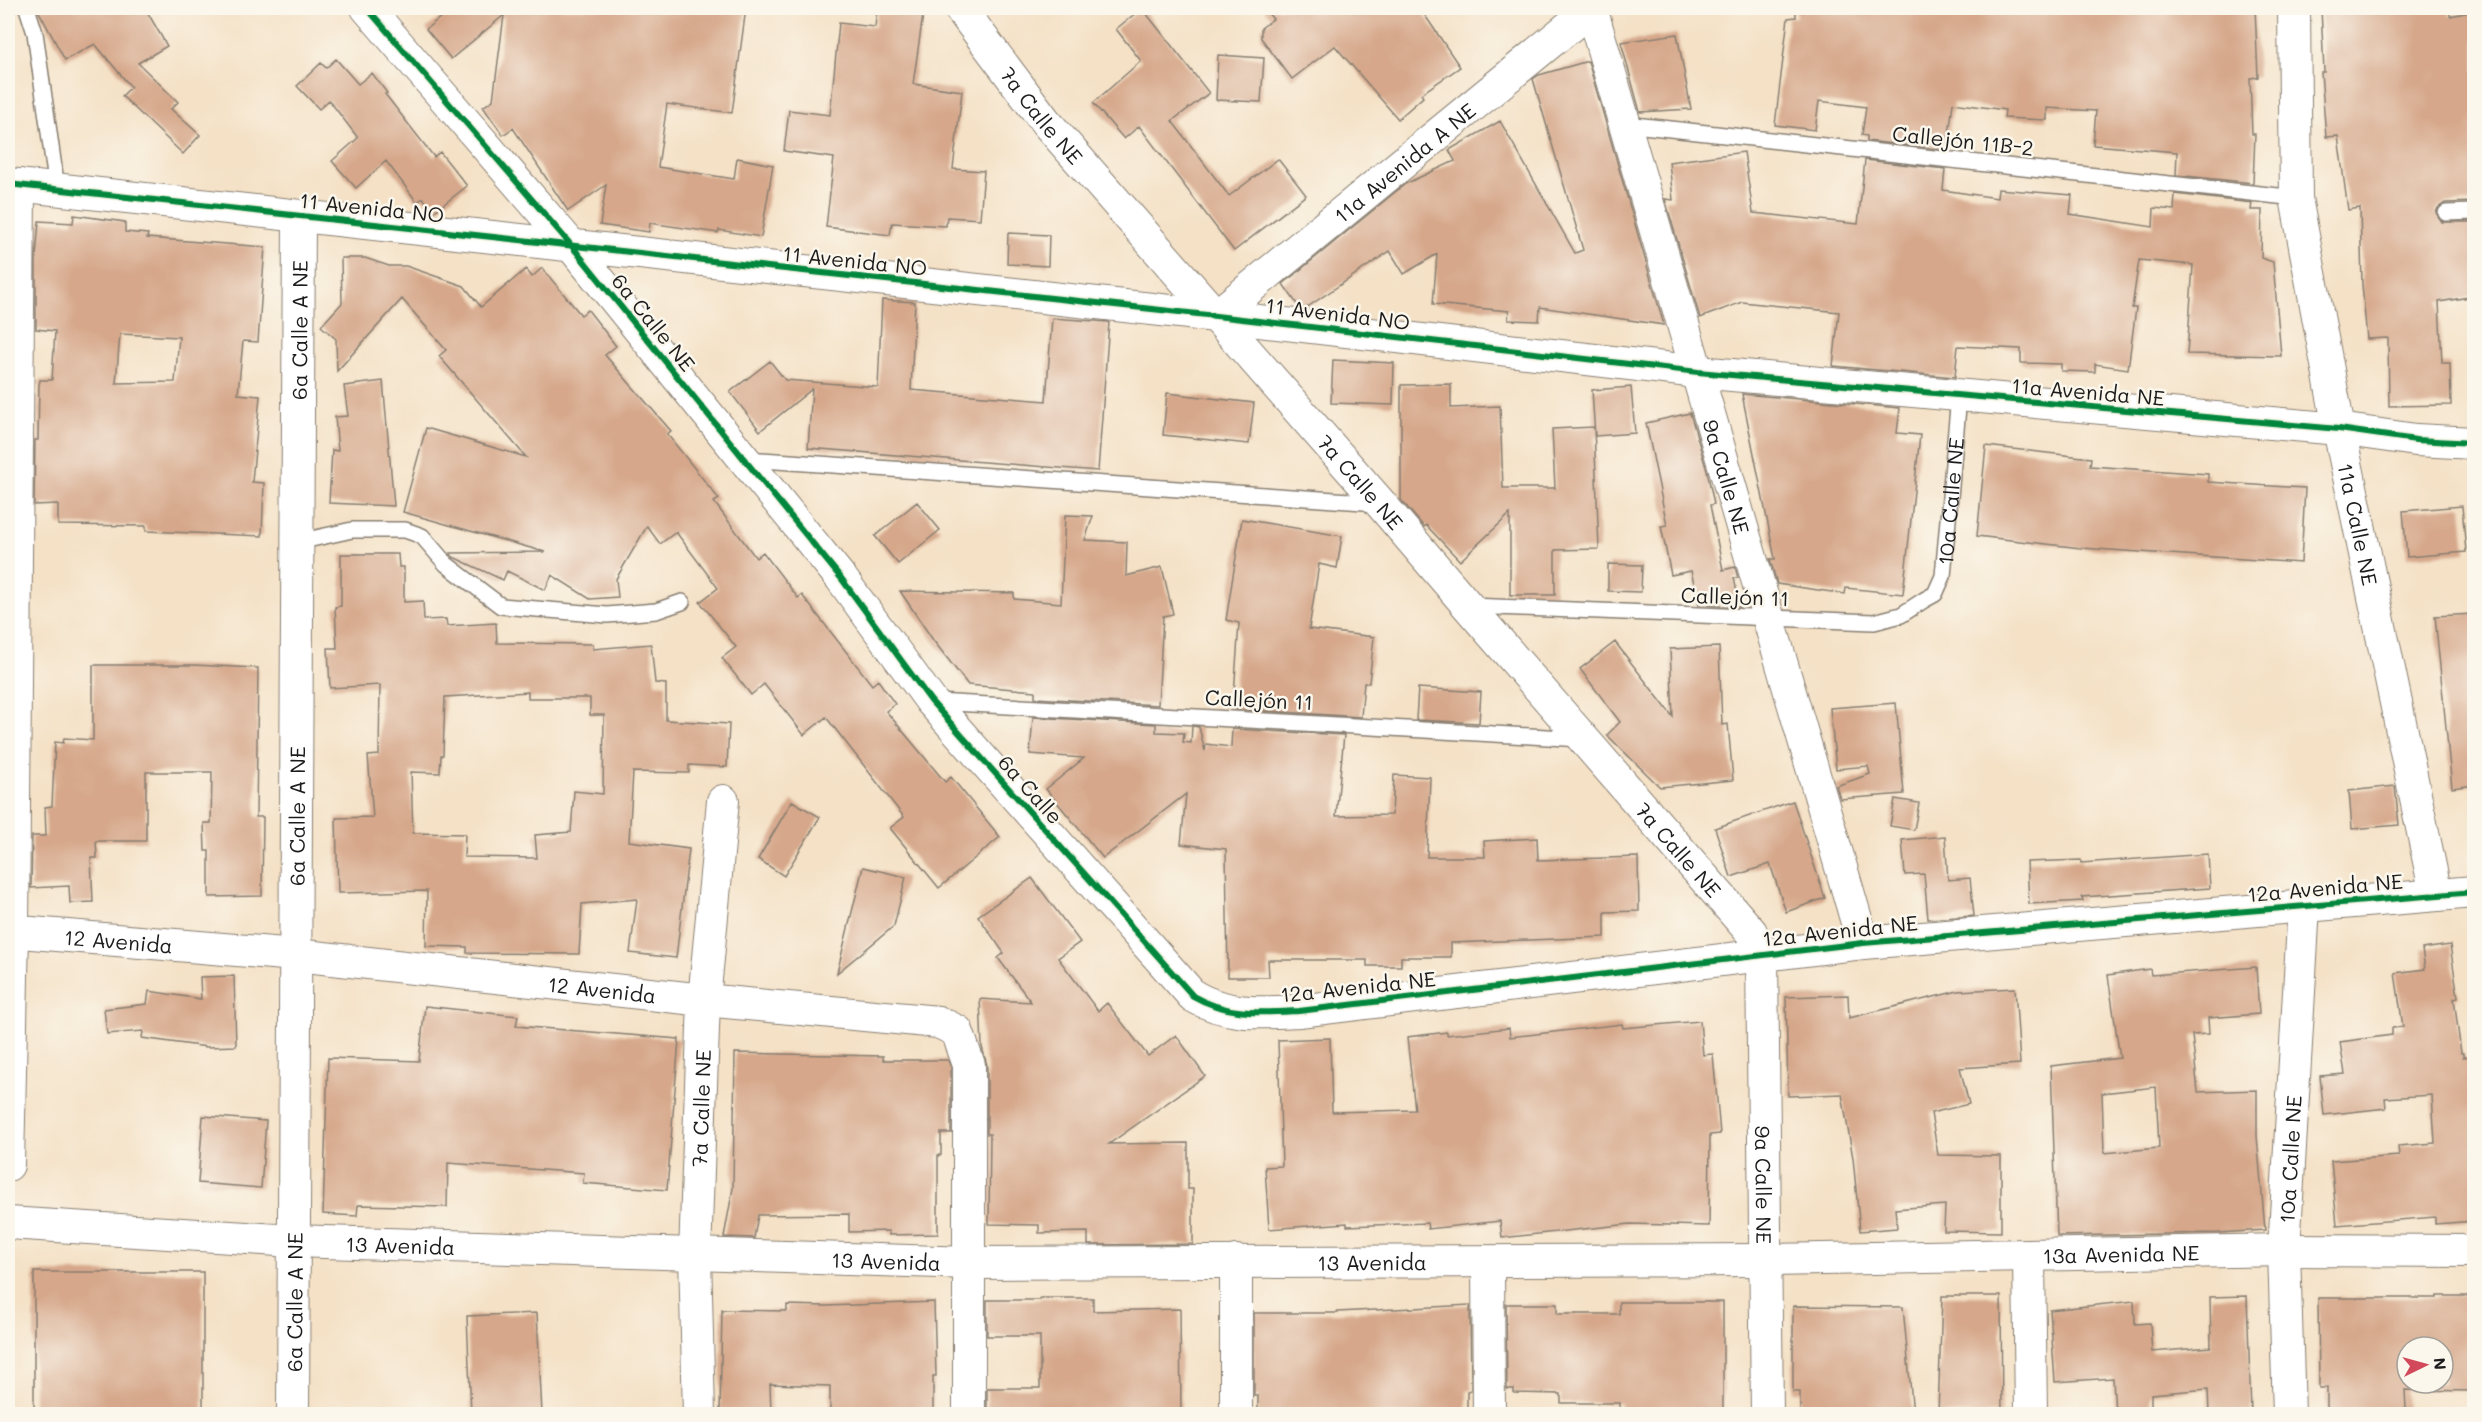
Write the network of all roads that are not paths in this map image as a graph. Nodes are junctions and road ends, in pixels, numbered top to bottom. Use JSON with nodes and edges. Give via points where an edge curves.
{"nodes":[{"id":1,"x":27,"y":8,"type":"edge"},
{"id":2,"x":367,"y":8,"type":"edge"},
{"id":3,"x":960,"y":8,"type":"edge"},
{"id":4,"x":1591,"y":8,"type":"edge"},
{"id":5,"x":2294,"y":8,"type":"edge"},
{"id":6,"x":1625,"y":124,"type":"junction"},
{"id":7,"x":13,"y":184,"type":"edge"},
{"id":8,"x":57,"y":189,"type":"junction"},
{"id":9,"x":2296,"y":198,"type":"junction"},
{"id":10,"x":2475,"y":212,"type":"edge"},
{"id":11,"x":2446,"y":213,"type":"dead end"},
{"id":12,"x":299,"y":216,"type":"junction"},
{"id":13,"x":571,"y":245,"type":"junction"},
{"id":14,"x":1216,"y":316,"type":"junction"},
{"id":15,"x":1698,"y":372,"type":"junction"},
{"id":16,"x":1959,"y":396,"type":"junction"},
{"id":17,"x":2339,"y":429,"type":"junction"},
{"id":18,"x":2475,"y":443,"type":"edge"},
{"id":19,"x":744,"y":459,"type":"junction"},
{"id":20,"x":1381,"y":504,"type":"junction"},
{"id":21,"x":298,"y":542,"type":"junction"},
{"id":22,"x":841,"y":578,"type":"joint"},
{"id":23,"x":1924,"y":600,"type":"joint"},
{"id":24,"x":682,"y":602,"type":"dead end"},
{"id":25,"x":1467,"y":605,"type":"junction"},
{"id":26,"x":1770,"y":619,"type":"junction"},
{"id":27,"x":931,"y":701,"type":"junction"},
{"id":28,"x":1586,"y":740,"type":"junction"},
{"id":29,"x":723,"y":801,"type":"dead end"},
{"id":30,"x":2475,"y":892,"type":"edge"},
{"id":31,"x":2436,"y":895,"type":"junction"},
{"id":32,"x":2304,"y":906,"type":"junction"},
{"id":33,"x":10,"y":932,"type":"edge"},
{"id":34,"x":1863,"y":943,"type":"junction"},
{"id":35,"x":296,"y":955,"type":"junction"},
{"id":36,"x":1762,"y":955,"type":"junction"},
{"id":37,"x":704,"y":1000,"type":"junction"},
{"id":38,"x":1212,"y":1007,"type":"joint"},
{"id":39,"x":8,"y":1165,"type":"edge"},
{"id":40,"x":8,"y":1223,"type":"edge"},
{"id":41,"x":294,"y":1242,"type":"junction"},
{"id":42,"x":2284,"y":1250,"type":"junction"},
{"id":43,"x":2475,"y":1251,"type":"edge"},
{"id":44,"x":694,"y":1255,"type":"junction"},
{"id":45,"x":2029,"y":1256,"type":"junction"},
{"id":46,"x":1766,"y":1260,"type":"junction"},
{"id":47,"x":1236,"y":1261,"type":"junction"},
{"id":48,"x":1488,"y":1262,"type":"junction"},
{"id":49,"x":970,"y":1263,"type":"junction"},
{"id":50,"x":293,"y":1414,"type":"edge"},
{"id":51,"x":699,"y":1414,"type":"edge"},
{"id":52,"x":969,"y":1414,"type":"edge"},
{"id":53,"x":1236,"y":1414,"type":"edge"},
{"id":54,"x":1490,"y":1414,"type":"edge"},
{"id":55,"x":1767,"y":1414,"type":"edge"},
{"id":56,"x":2031,"y":1414,"type":"edge"},
{"id":57,"x":2289,"y":1414,"type":"edge"}],
"edges":[{"from":1,"to":8,"type":"lane","via":[[35,33]]},
{"from":2,"to":13,"type":"street","name":"6a Calle NE"},
{"from":3,"to":14,"type":"street","name":"7a Calle NE","via":[[1045,121]]},
{"from":4,"to":6,"type":"street","name":"9a Calle NE"},
{"from":4,"to":14,"type":"street","name":"11a Avenida A NE"},
{"from":5,"to":9,"type":"street","name":"11a Calle NE"},
{"from":6,"to":9,"type":"lane","name":"Callejón 11B-2"},
{"from":6,"to":15,"type":"street","name":"9a Calle NE"},
{"from":7,"to":8,"type":"street","name":"11 Avenida NO"},
{"from":7,"to":33,"type":"street"},
{"from":8,"to":12,"type":"street","name":"11 Avenida NO"},
{"from":9,"to":17,"type":"street","name":"11a Calle NE"},
{"from":10,"to":11,"type":"lane"},
{"from":12,"to":13,"type":"street","name":"11 Avenida NO"},
{"from":12,"to":21,"type":"street","name":"6a Calle A NE"},
{"from":13,"to":14,"type":"street","name":"11 Avenida NO"},
{"from":13,"to":19,"type":"street","name":"6a Calle NE"},
{"from":14,"to":15,"type":"street","name":"11 Avenida NO"},
{"from":14,"to":20,"type":"street","name":"7a Calle NE"},
{"from":15,"to":16,"type":"street","name":"11a Avenida NE"},
{"from":15,"to":26,"type":"street","name":"9a Calle NE"},
{"from":16,"to":17,"type":"street","name":"11a Avenida NE"},
{"from":16,"to":23,"type":"lane","name":"10a Calle NE","via":[[1943,576],[1935,594]]},
{"from":17,"to":18,"type":"street","name":"11a Avenida NE","via":[[2416,440]]},
{"from":17,"to":31,"type":"street","name":"11a Calle NE"},
{"from":19,"to":20,"type":"lane"},
{"from":19,"to":22,"type":"street","name":"6a Calle NE"},
{"from":20,"to":25,"type":"street","name":"7a Calle NE"},
{"from":21,"to":24,"type":"lane","via":[[352,530],[405,530],[422,536],[446,564],[501,606],[606,615],[656,611]]},
{"from":21,"to":35,"type":"street","name":"6a Calle A NE"},
{"from":22,"to":27,"type":"street","name":"6a Calle"},
{"from":23,"to":26,"type":"lane","name":"Callejón 11","via":[[1901,615],[1874,622]]},
{"from":25,"to":26,"type":"lane","name":"Callejón 11"},
{"from":25,"to":28,"type":"street","name":"7a Calle NE"},
{"from":26,"to":34,"type":"street","name":"9a Calle NE"},
{"from":27,"to":28,"type":"lane","name":"Callejón 11"},
{"from":27,"to":38,"type":"street","name":"6a Calle","via":[[1193,996]]},
{"from":28,"to":36,"type":"street","name":"7a Calle NE","via":[[1751,932]]},
{"from":29,"to":37,"type":"street","name":"7a Calle NE"},
{"from":30,"to":31,"type":"street","name":"12a Avenida NE"},
{"from":31,"to":32,"type":"street","name":"12a Avenida NE"},
{"from":32,"to":34,"type":"street","name":"12a Avenida NE"},
{"from":32,"to":42,"type":"street","name":"10a Calle NE"},
{"from":33,"to":35,"type":"street","name":"12 Avenida"},
{"from":33,"to":39,"type":"street"},
{"from":34,"to":36,"type":"street","name":"12a Avenida NE"},
{"from":35,"to":37,"type":"street","name":"12 Avenida"},
{"from":35,"to":41,"type":"street","name":"6a Calle A NE"},
{"from":36,"to":38,"type":"street","name":"12a Avenida NE","via":[[1299,1011],[1262,1013]]},
{"from":36,"to":46,"type":"street","name":"9a Calle NE"},
{"from":37,"to":44,"type":"street","name":"7a Calle NE"},
{"from":37,"to":49,"type":"street","name":"12 Avenida","via":[[938,1022],[957,1031],[969,1065]]},
{"from":40,"to":41,"type":"street","name":"13 Avenida"},
{"from":41,"to":44,"type":"street","name":"13 Avenida"},
{"from":41,"to":50,"type":"street","name":"6a Calle A NE"},
{"from":42,"to":43,"type":"street","name":"13a Avenida NE"},
{"from":42,"to":45,"type":"street","name":"13a Avenida NE"},
{"from":42,"to":57,"type":"street","name":"10a Calle NE"},
{"from":44,"to":49,"type":"street","name":"13 Avenida"},
{"from":44,"to":51,"type":"street","name":"7a Calle NE"},
{"from":45,"to":46,"type":"street","name":"13a Avenida NE"},
{"from":45,"to":56,"type":"street"},
{"from":46,"to":48,"type":"street","name":"13 Avenida"},
{"from":46,"to":55,"type":"street","name":"9a Calle NE"},
{"from":47,"to":48,"type":"street","name":"13 Avenida"},
{"from":47,"to":49,"type":"street","name":"13 Avenida"},
{"from":47,"to":53,"type":"street"},
{"from":48,"to":54,"type":"street"},
{"from":49,"to":52,"type":"street","name":"12 Avenida"}]}
